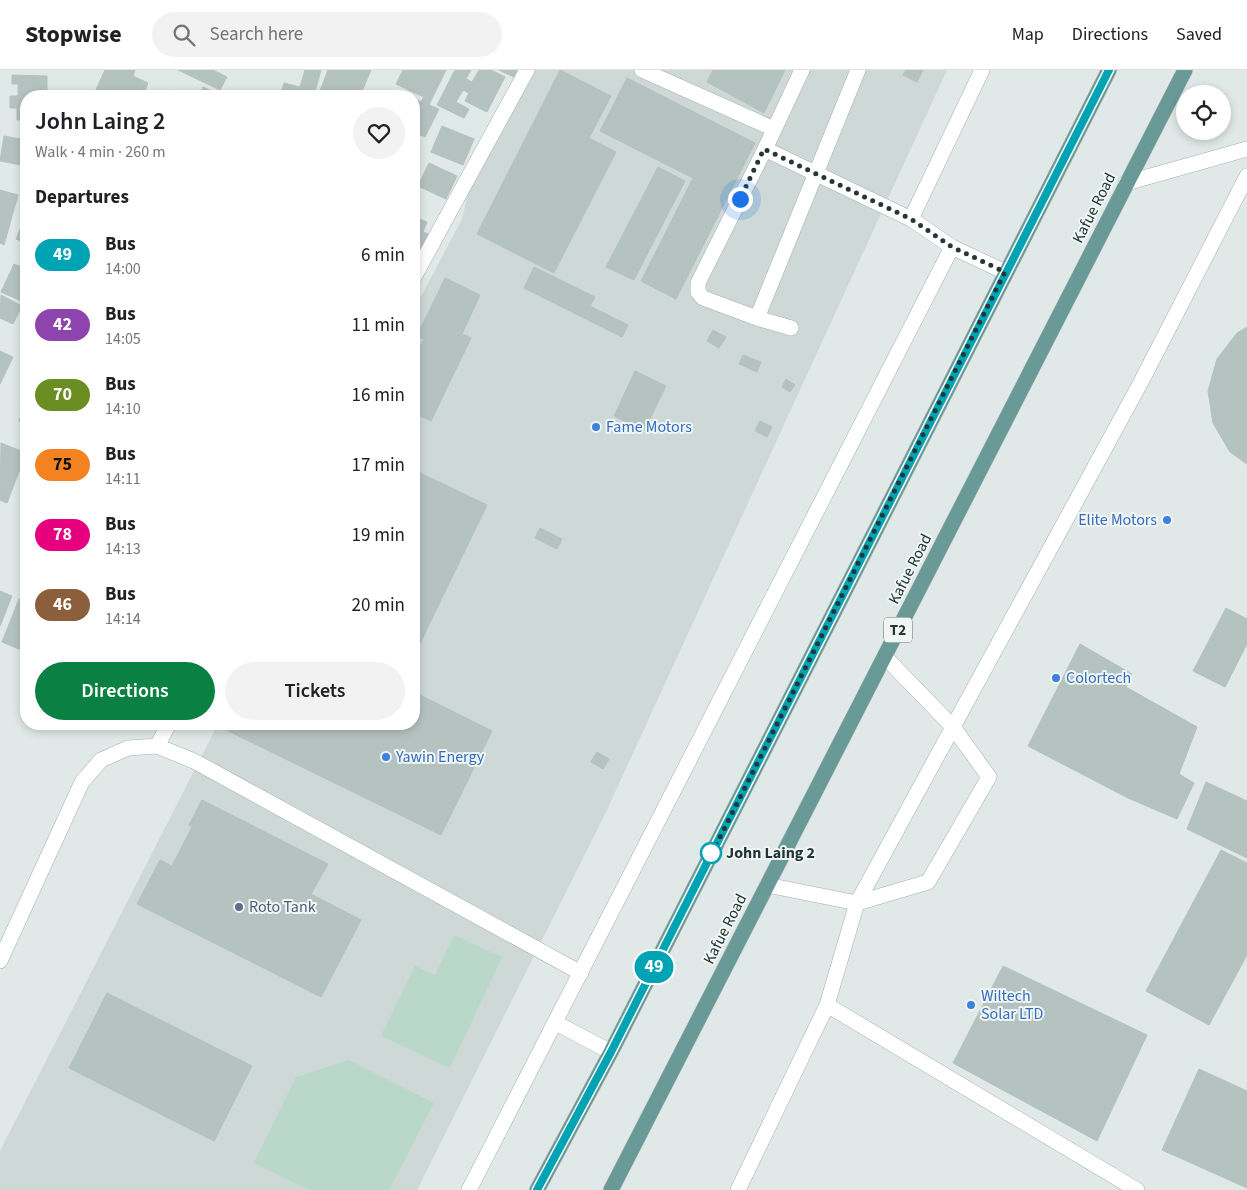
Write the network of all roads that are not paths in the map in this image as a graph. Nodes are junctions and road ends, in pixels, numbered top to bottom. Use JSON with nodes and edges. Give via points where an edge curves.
{"nodes":[{"id":1,"x":527,"y":70,"type":"edge"},
{"id":2,"x":642,"y":70,"type":"edge"},
{"id":3,"x":802,"y":70,"type":"edge"},
{"id":4,"x":858,"y":70,"type":"edge"},
{"id":5,"x":982,"y":70,"type":"edge"},
{"id":6,"x":1109,"y":70,"type":"edge"},
{"id":7,"x":1185,"y":70,"type":"edge"},
{"id":8,"x":774,"y":129,"type":"junction"},
{"id":9,"x":764,"y":149,"type":"junction"},
{"id":10,"x":1247,"y":149,"type":"edge"},
{"id":11,"x":814,"y":174,"type":"junction"},
{"id":12,"x":1247,"y":176,"type":"edge"},
{"id":13,"x":1126,"y":183,"type":"junction"},
{"id":14,"x":911,"y":219,"type":"junction"},
{"id":15,"x":952,"y":247,"type":"junction"},
{"id":16,"x":420,"y":265,"type":"edge"},
{"id":17,"x":1005,"y":272,"type":"junction"},
{"id":18,"x":757,"y":318,"type":"junction"},
{"id":19,"x":791,"y":328,"type":"dead end"},
{"id":20,"x":885,"y":657,"type":"junction"},
{"id":21,"x":953,"y":727,"type":"junction"},
{"id":22,"x":166,"y":730,"type":"edge"},
{"id":23,"x":157,"y":746,"type":"junction"},
{"id":24,"x":767,"y":885,"type":"junction"},
{"id":25,"x":857,"y":903,"type":"junction"},
{"id":26,"x":0,"y":962,"type":"edge"},
{"id":27,"x":582,"y":973,"type":"junction"},
{"id":28,"x":827,"y":1005,"type":"junction"},
{"id":29,"x":556,"y":1023,"type":"junction"},
{"id":30,"x":611,"y":1052,"type":"junction"},
{"id":31,"x":469,"y":1190,"type":"edge"},
{"id":32,"x":537,"y":1190,"type":"edge"},
{"id":33,"x":611,"y":1190,"type":"edge"},
{"id":34,"x":738,"y":1190,"type":"edge"},
{"id":35,"x":1137,"y":1190,"type":"edge"}],
"edges":[{"from":1,"to":16,"type":"street"},
{"from":2,"to":8,"type":"street"},
{"from":3,"to":8,"type":"street"},
{"from":4,"to":11,"type":"street"},
{"from":5,"to":14,"type":"street"},
{"from":6,"to":17,"type":"main road"},
{"from":7,"to":13,"type":"main road","name":"Kafue Road","number":"T2"},
{"from":8,"to":9,"type":"street"},
{"from":9,"to":11,"type":"street"},
{"from":9,"to":18,"type":"street","via":[[698,283],[698,292],[703,298]]},
{"from":10,"to":13,"type":"street"},
{"from":11,"to":14,"type":"street"},
{"from":11,"to":18,"type":"street"},
{"from":12,"to":21,"type":"street","via":[[1141,382]]},
{"from":13,"to":20,"type":"main road","name":"Kafue Road","number":"T2"},
{"from":14,"to":15,"type":"street"},
{"from":15,"to":17,"type":"street"},
{"from":15,"to":27,"type":"street"},
{"from":17,"to":30,"type":"main road"},
{"from":18,"to":19,"type":"street"},
{"from":20,"to":21,"type":"street"},
{"from":20,"to":24,"type":"main road","name":"Kafue Road","number":"T2"},
{"from":21,"to":25,"type":"street"},
{"from":21,"to":25,"type":"street","via":[[989,777],[928,882]]},
{"from":22,"to":23,"type":"street"},
{"from":23,"to":26,"type":"street","via":[[128,748],[101,760],[82,782]]},
{"from":23,"to":27,"type":"street","via":[[194,761]]},
{"from":24,"to":25,"type":"street"},
{"from":24,"to":33,"type":"main road","name":"Kafue Road","number":"T2"},
{"from":25,"to":28,"type":"street"},
{"from":27,"to":29,"type":"street"},
{"from":28,"to":34,"type":"street"},
{"from":28,"to":35,"type":"street"},
{"from":29,"to":30,"type":"street"},
{"from":29,"to":31,"type":"street"},
{"from":30,"to":32,"type":"main road"}]}
